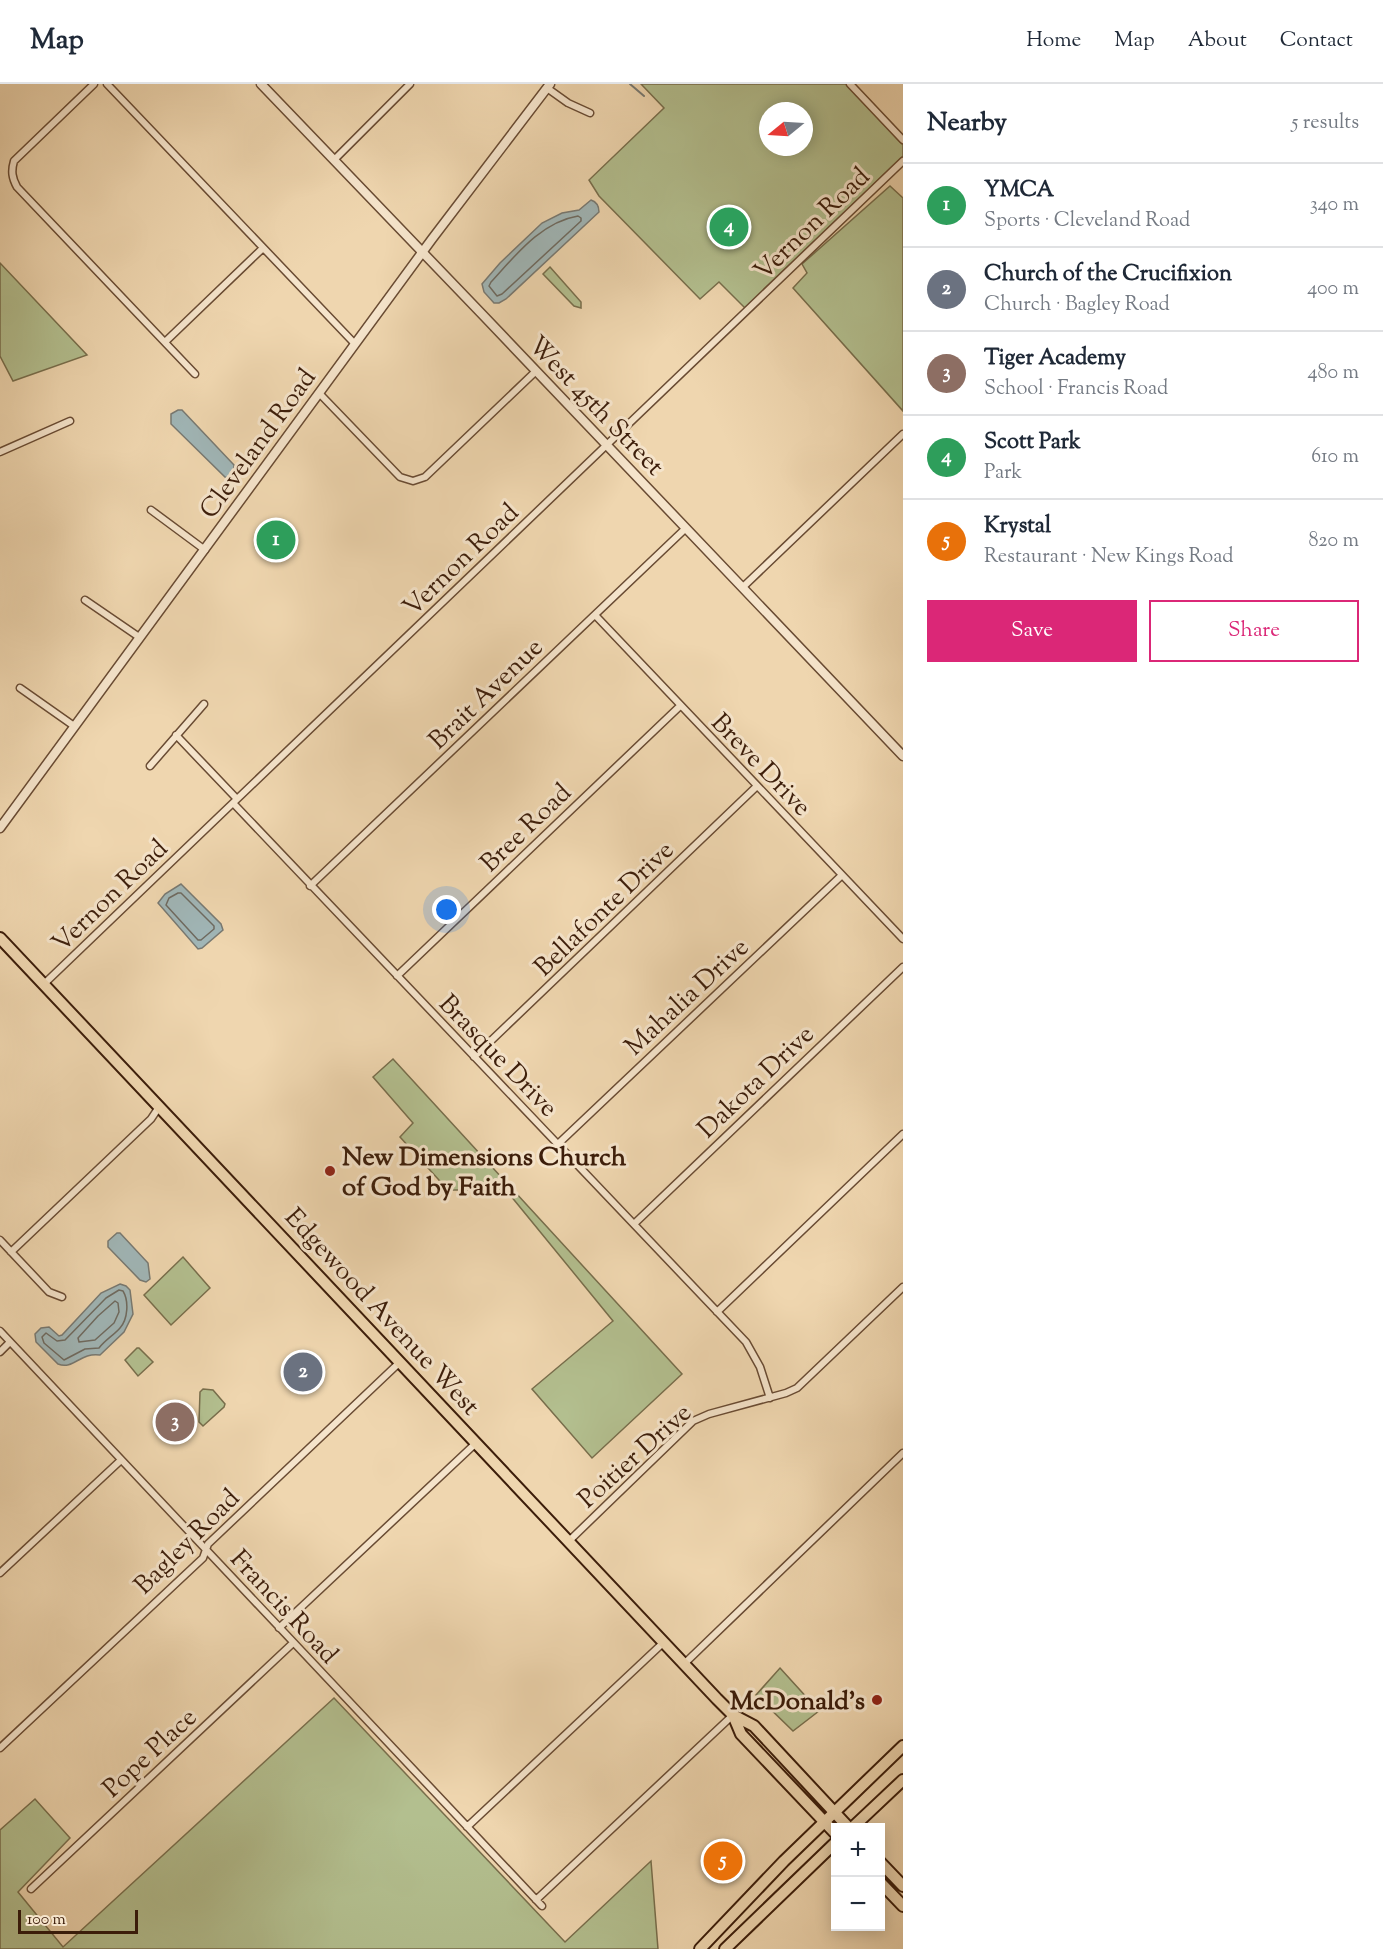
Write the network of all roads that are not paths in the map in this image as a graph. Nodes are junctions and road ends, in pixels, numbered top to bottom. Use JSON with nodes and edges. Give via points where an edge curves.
{"nodes":[{"id":1,"x":94,"y":84,"type":"edge"},
{"id":2,"x":107,"y":84,"type":"edge"},
{"id":3,"x":261,"y":84,"type":"edge"},
{"id":4,"x":410,"y":84,"type":"edge"},
{"id":5,"x":850,"y":84,"type":"edge"},
{"id":6,"x":549,"y":86,"type":"edge"},
{"id":7,"x":590,"y":113,"type":"dead end"},
{"id":8,"x":903,"y":140,"type":"edge"},
{"id":9,"x":334,"y":160,"type":"junction"},
{"id":10,"x":903,"y":161,"type":"edge"},
{"id":11,"x":263,"y":248,"type":"junction"},
{"id":12,"x":423,"y":252,"type":"junction"},
{"id":13,"x":165,"y":342,"type":"junction"},
{"id":14,"x":355,"y":344,"type":"junction"},
{"id":15,"x":535,"y":372,"type":"junction"},
{"id":16,"x":195,"y":374,"type":"dead end"},
{"id":17,"x":319,"y":393,"type":"junction"},
{"id":18,"x":70,"y":421,"type":"dead end"},
{"id":19,"x":903,"y":434,"type":"edge"},
{"id":20,"x":607,"y":445,"type":"junction"},
{"id":21,"x":0,"y":452,"type":"edge"},
{"id":22,"x":151,"y":510,"type":"dead end"},
{"id":23,"x":686,"y":528,"type":"junction"},
{"id":24,"x":205,"y":550,"type":"junction"},
{"id":25,"x":743,"y":588,"type":"junction"},
{"id":26,"x":85,"y":600,"type":"dead end"},
{"id":27,"x":595,"y":615,"type":"junction"},
{"id":28,"x":139,"y":638,"type":"junction"},
{"id":29,"x":20,"y":688,"type":"dead end"},
{"id":30,"x":204,"y":704,"type":"dead end"},
{"id":31,"x":680,"y":706,"type":"junction"},
{"id":32,"x":74,"y":726,"type":"junction"},
{"id":33,"x":177,"y":735,"type":"junction"},
{"id":34,"x":903,"y":756,"type":"edge"},
{"id":35,"x":150,"y":766,"type":"dead end"},
{"id":36,"x":758,"y":786,"type":"junction"},
{"id":37,"x":235,"y":801,"type":"junction"},
{"id":38,"x":0,"y":828,"type":"edge"},
{"id":39,"x":841,"y":876,"type":"junction"},
{"id":40,"x":310,"y":885,"type":"junction"},
{"id":41,"x":0,"y":938,"type":"edge"},
{"id":42,"x":903,"y":939,"type":"edge"},
{"id":43,"x":903,"y":967,"type":"edge"},
{"id":44,"x":397,"y":976,"type":"junction"},
{"id":45,"x":44,"y":984,"type":"junction"},
{"id":46,"x":474,"y":1057,"type":"junction"},
{"id":47,"x":159,"y":1107,"type":"junction"},
{"id":48,"x":903,"y":1134,"type":"edge"},
{"id":49,"x":558,"y":1144,"type":"junction"},
{"id":50,"x":634,"y":1224,"type":"junction"},
{"id":51,"x":0,"y":1240,"type":"edge"},
{"id":52,"x":11,"y":1252,"type":"junction"},
{"id":53,"x":903,"y":1287,"type":"edge"},
{"id":54,"x":62,"y":1297,"type":"dead end"},
{"id":55,"x":717,"y":1312,"type":"junction"},
{"id":56,"x":0,"y":1331,"type":"edge"},
{"id":57,"x":10,"y":1342,"type":"junction"},
{"id":58,"x":0,"y":1352,"type":"edge"},
{"id":59,"x":400,"y":1362,"type":"junction"},
{"id":60,"x":770,"y":1398,"type":"junction"},
{"id":61,"x":476,"y":1443,"type":"junction"},
{"id":62,"x":903,"y":1453,"type":"edge"},
{"id":63,"x":121,"y":1460,"type":"junction"},
{"id":64,"x":569,"y":1541,"type":"junction"},
{"id":65,"x":206,"y":1550,"type":"junction"},
{"id":66,"x":0,"y":1573,"type":"edge"},
{"id":67,"x":279,"y":1628,"type":"junction"},
{"id":68,"x":664,"y":1642,"type":"junction"},
{"id":69,"x":293,"y":1643,"type":"junction"},
{"id":70,"x":684,"y":1664,"type":"junction"},
{"id":71,"x":733,"y":1716,"type":"junction"},
{"id":72,"x":903,"y":1746,"type":"edge"},
{"id":73,"x":0,"y":1748,"type":"edge"},
{"id":74,"x":903,"y":1780,"type":"edge"},
{"id":75,"x":835,"y":1811,"type":"junction"},
{"id":76,"x":824,"y":1822,"type":"junction"},
{"id":77,"x":846,"y":1823,"type":"edge"},
{"id":78,"x":855,"y":1823,"type":"edge"},
{"id":79,"x":466,"y":1827,"type":"junction"},
{"id":80,"x":831,"y":1829,"type":"edge"},
{"id":81,"x":831,"y":1847,"type":"edge"},
{"id":82,"x":885,"y":1867,"type":"edge"},
{"id":83,"x":903,"y":1886,"type":"edge"},
{"id":84,"x":885,"y":1887,"type":"edge"},
{"id":85,"x":31,"y":1889,"type":"dead end"},
{"id":86,"x":536,"y":1900,"type":"junction"},
{"id":87,"x":542,"y":1906,"type":"dead end"},
{"id":88,"x":903,"y":1906,"type":"edge"},
{"id":89,"x":700,"y":1949,"type":"edge"},
{"id":90,"x":724,"y":1949,"type":"edge"}],
"edges":[{"from":1,"to":13,"type":"street","via":[[14,161],[12,175],[17,187]]},
{"from":2,"to":11,"type":"street"},
{"from":3,"to":9,"type":"street","name":"West 45th Street"},
{"from":4,"to":9,"type":"street"},
{"from":5,"to":8,"type":"street"},
{"from":6,"to":7,"type":"street","via":[[568,103]]},
{"from":6,"to":12,"type":"street","name":"Cleveland Road"},
{"from":9,"to":12,"type":"street","name":"West 45th Street"},
{"from":10,"to":20,"type":"street","name":"Vernon Road"},
{"from":11,"to":13,"type":"street"},
{"from":11,"to":14,"type":"street"},
{"from":12,"to":14,"type":"street","name":"Cleveland Road"},
{"from":12,"to":15,"type":"street","name":"West 45th Street"},
{"from":13,"to":16,"type":"street"},
{"from":14,"to":17,"type":"street","name":"Cleveland Road"},
{"from":15,"to":17,"type":"street","via":[[425,477],[412,482],[400,477]]},
{"from":15,"to":20,"type":"street","name":"West 45th Street"},
{"from":17,"to":24,"type":"street","name":"Cleveland Road"},
{"from":18,"to":21,"type":"street"},
{"from":19,"to":25,"type":"street"},
{"from":20,"to":23,"type":"street","name":"West 45th Street"},
{"from":20,"to":37,"type":"street","name":"Vernon Road"},
{"from":22,"to":24,"type":"street"},
{"from":23,"to":25,"type":"street","name":"West 45th Street"},
{"from":23,"to":27,"type":"street","name":"Brait Avenue"},
{"from":24,"to":28,"type":"street","name":"Cleveland Road"},
{"from":25,"to":34,"type":"street","name":"West 45th Street"},
{"from":26,"to":28,"type":"street"},
{"from":27,"to":31,"type":"street","name":"Breve Drive"},
{"from":27,"to":40,"type":"street","name":"Brait Avenue"},
{"from":28,"to":32,"type":"street","name":"Cleveland Road"},
{"from":29,"to":32,"type":"street"},
{"from":30,"to":33,"type":"street"},
{"from":31,"to":36,"type":"street","name":"Breve Drive"},
{"from":31,"to":44,"type":"street","name":"Bree Road"},
{"from":32,"to":38,"type":"street","name":"Cleveland Road"},
{"from":33,"to":35,"type":"street"},
{"from":33,"to":37,"type":"street","name":"Brasque Drive"},
{"from":36,"to":39,"type":"street","name":"Breve Drive"},
{"from":36,"to":46,"type":"street","name":"Bellafonte Drive"},
{"from":37,"to":40,"type":"street","name":"Brasque Drive"},
{"from":37,"to":45,"type":"street","name":"Vernon Road"},
{"from":39,"to":42,"type":"street","name":"Breve Drive"},
{"from":39,"to":49,"type":"street","name":"Mahalia Drive"},
{"from":40,"to":44,"type":"street","name":"Brasque Drive"},
{"from":41,"to":45,"type":"main road","name":"Edgewood Avenue West"},
{"from":43,"to":50,"type":"street","name":"Dakota Drive"},
{"from":44,"to":46,"type":"street","name":"Brasque Drive"},
{"from":45,"to":47,"type":"main road","name":"Edgewood Avenue West"},
{"from":46,"to":49,"type":"street","name":"Brasque Drive"},
{"from":47,"to":52,"type":"street"},
{"from":47,"to":59,"type":"main road","name":"Edgewood Avenue West"},
{"from":48,"to":55,"type":"street"},
{"from":49,"to":50,"type":"street","name":"Brasque Drive"},
{"from":50,"to":55,"type":"street","name":"Brasque Drive"},
{"from":51,"to":52,"type":"street"},
{"from":52,"to":54,"type":"street","via":[[49,1292]]},
{"from":53,"to":60,"type":"street","name":"Poitier Drive","via":[[797,1388]]},
{"from":55,"to":60,"type":"street","name":"Brasque Drive","via":[[746,1342],[760,1367]]},
{"from":56,"to":57,"type":"street","name":"Francis Road"},
{"from":57,"to":58,"type":"street"},
{"from":57,"to":63,"type":"street","name":"Francis Road"},
{"from":59,"to":61,"type":"main road","name":"Edgewood Avenue West"},
{"from":59,"to":65,"type":"street","name":"Bagley Road"},
{"from":60,"to":64,"type":"street","name":"Poitier Drive","via":[[693,1421]]},
{"from":61,"to":64,"type":"main road","name":"Edgewood Avenue West"},
{"from":61,"to":67,"type":"street"},
{"from":62,"to":70,"type":"street"},
{"from":63,"to":65,"type":"street","name":"Francis Road"},
{"from":63,"to":66,"type":"street"},
{"from":64,"to":68,"type":"main road","name":"Edgewood Avenue West"},
{"from":65,"to":67,"type":"street","name":"Francis Road"},
{"from":65,"to":73,"type":"street","name":"Bagley Road","via":[[203,1558]]},
{"from":67,"to":69,"type":"street","name":"Francis Road"},
{"from":68,"to":70,"type":"main road","name":"Edgewood Avenue West"},
{"from":68,"to":79,"type":"street"},
{"from":69,"to":79,"type":"street","name":"Francis Road"},
{"from":69,"to":85,"type":"street","name":"Pope Place"},
{"from":70,"to":71,"type":"main road","name":"Edgewood Avenue West"},
{"from":71,"to":75,"type":"main road","name":"Edgewood Avenue West","via":[[754,1726]]},
{"from":71,"to":76,"type":"main road","name":"Edgewood Avenue West","via":[[741,1734]]},
{"from":71,"to":86,"type":"street"},
{"from":72,"to":75,"type":"main road"},
{"from":74,"to":78,"type":"main road"},
{"from":75,"to":76,"type":"main road"},
{"from":75,"to":77,"type":"main road","name":"Edgewood Avenue West"},
{"from":76,"to":80,"type":"main road","name":"Edgewood Avenue West"},
{"from":76,"to":89,"type":"main road"},
{"from":79,"to":86,"type":"street","name":"Francis Road"},
{"from":81,"to":90,"type":"main road"},
{"from":82,"to":83,"type":"main road"},
{"from":84,"to":88,"type":"main road"},
{"from":86,"to":87,"type":"street","name":"Francis Road"}]}
